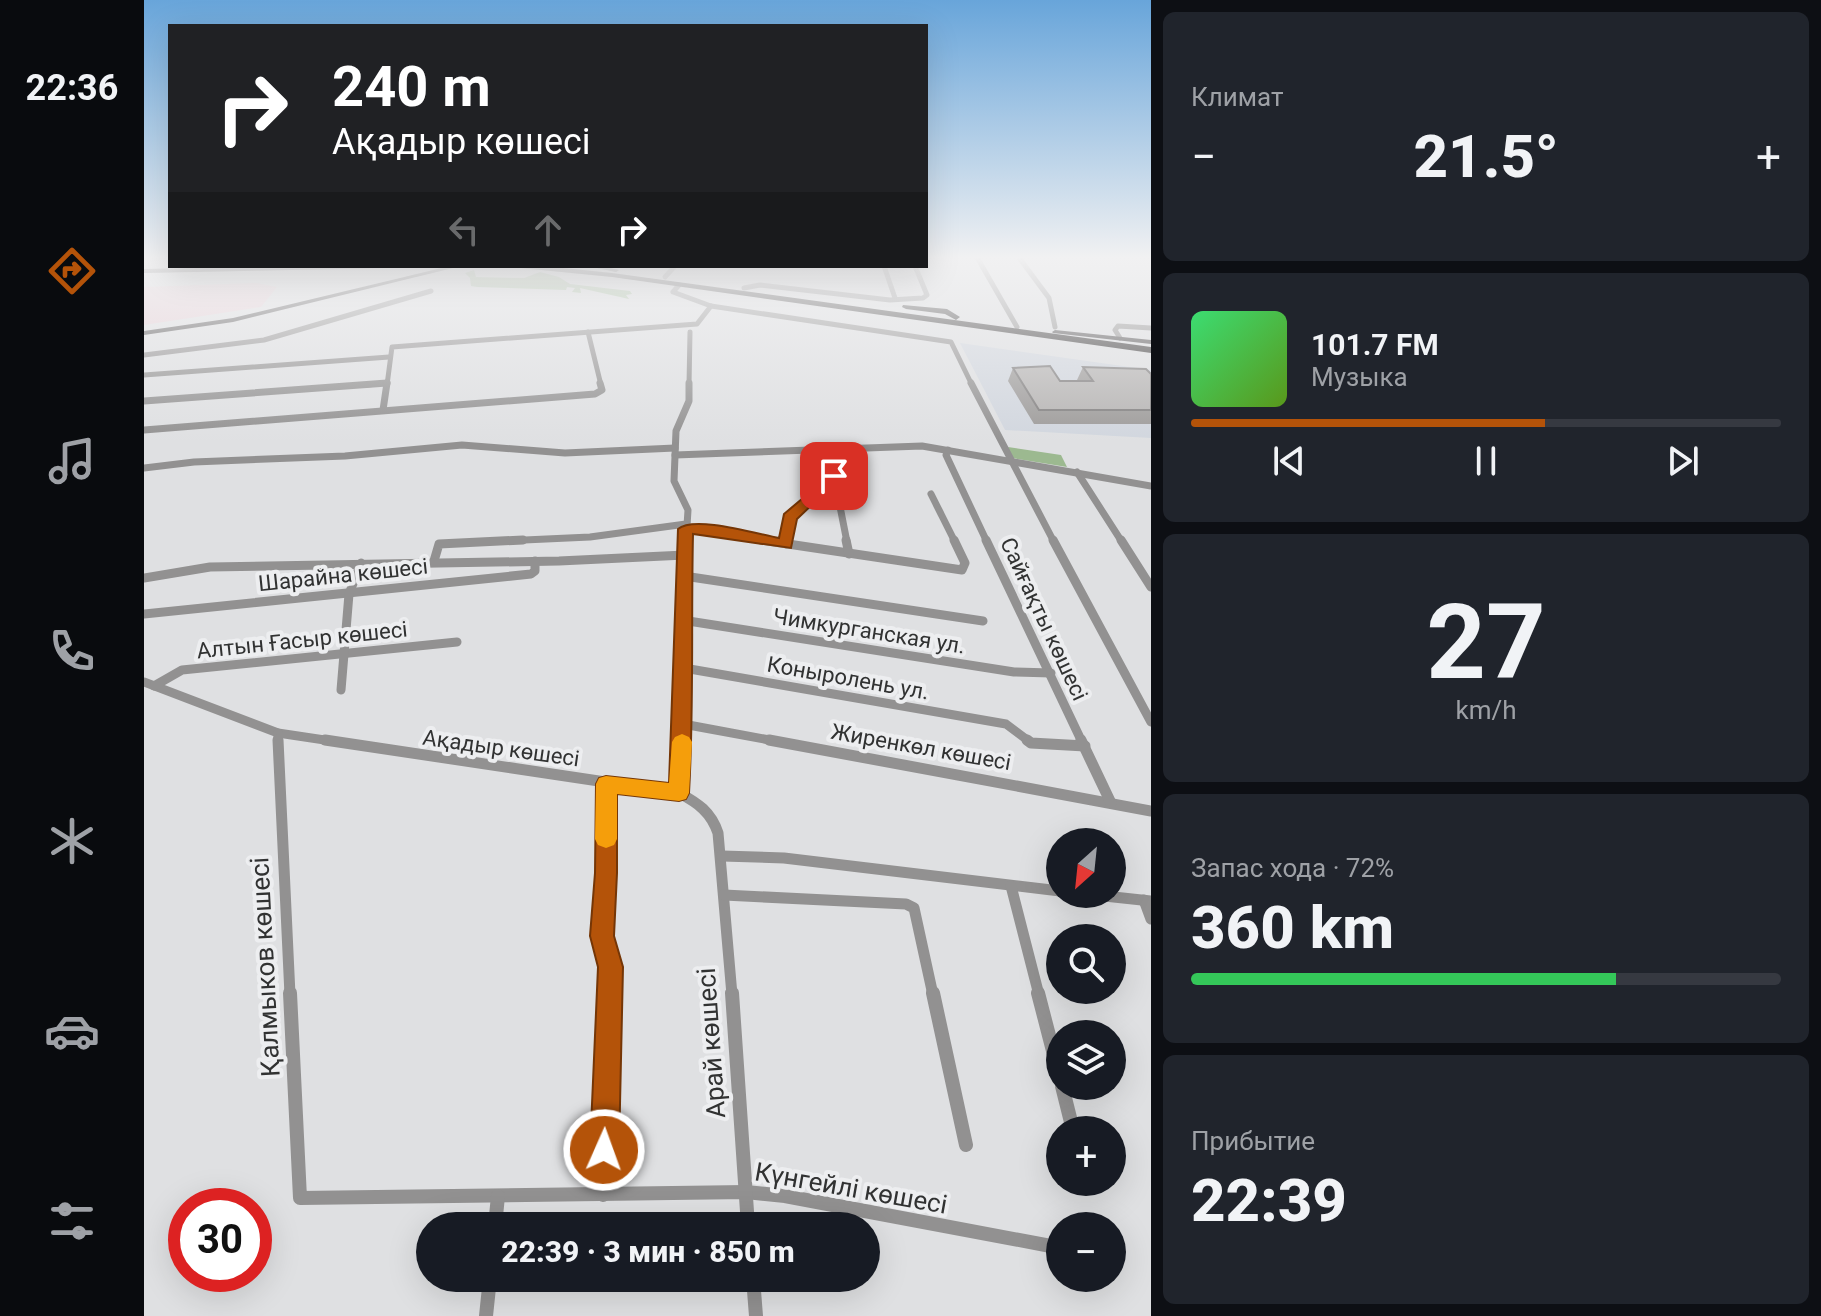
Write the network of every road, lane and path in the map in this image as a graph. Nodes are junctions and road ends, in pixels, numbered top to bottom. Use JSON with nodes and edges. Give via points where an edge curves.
{"nodes":[{"id":1,"x":227,"y":320,"type":"edge"},
{"id":2,"x":331,"y":320,"type":"edge"},
{"id":3,"x":700,"y":320,"type":"edge"},
{"id":4,"x":807,"y":320,"type":"edge"},
{"id":5,"x":892,"y":320,"type":"edge"},
{"id":6,"x":946,"y":320,"type":"edge"},
{"id":7,"x":957,"y":320,"type":"edge"},
{"id":8,"x":967,"y":320,"type":"edge"},
{"id":9,"x":1013,"y":320,"type":"edge"},
{"id":10,"x":1054,"y":320,"type":"edge"},
{"id":11,"x":1017,"y":327,"type":"junction"},
{"id":12,"x":1151,"y":328,"type":"edge"},
{"id":13,"x":1055,"y":329,"type":"junction"},
{"id":14,"x":588,"y":332,"type":"junction"},
{"id":15,"x":690,"y":332,"type":"dead end"},
{"id":16,"x":144,"y":333,"type":"edge"},
{"id":17,"x":1120,"y":338,"type":"junction"},
{"id":18,"x":1151,"y":347,"type":"edge"},
{"id":19,"x":144,"y":355,"type":"edge"},
{"id":20,"x":389,"y":357,"type":"junction"},
{"id":21,"x":144,"y":375,"type":"edge"},
{"id":22,"x":387,"y":383,"type":"junction"},
{"id":23,"x":144,"y":401,"type":"edge"},
{"id":24,"x":383,"y":410,"type":"junction"},
{"id":25,"x":144,"y":430,"type":"edge"},
{"id":26,"x":948,"y":450,"type":"junction"},
{"id":27,"x":675,"y":451,"type":"junction"},
{"id":28,"x":829,"y":451,"type":"junction"},
{"id":29,"x":1010,"y":460,"type":"junction"},
{"id":30,"x":144,"y":468,"type":"edge"},
{"id":31,"x":1077,"y":472,"type":"junction"},
{"id":32,"x":834,"y":476,"type":"junction"},
{"id":33,"x":1147,"y":485,"type":"edge"},
{"id":34,"x":931,"y":494,"type":"dead end"},
{"id":35,"x":1151,"y":496,"type":"edge"},
{"id":36,"x":686,"y":527,"type":"junction"},
{"id":37,"x":786,"y":544,"type":"junction"},
{"id":38,"x":849,"y":554,"type":"junction"},
{"id":39,"x":685,"y":555,"type":"junction"},
{"id":40,"x":434,"y":561,"type":"junction"},
{"id":41,"x":535,"y":561,"type":"junction"},
{"id":42,"x":361,"y":563,"type":"junction"},
{"id":43,"x":684,"y":576,"type":"junction"},
{"id":44,"x":144,"y":578,"type":"edge"},
{"id":45,"x":1151,"y":587,"type":"edge"},
{"id":46,"x":349,"y":594,"type":"junction"},
{"id":47,"x":144,"y":614,"type":"edge"},
{"id":48,"x":682,"y":620,"type":"junction"},
{"id":49,"x":983,"y":621,"type":"dead end"},
{"id":50,"x":457,"y":642,"type":"dead end"},
{"id":51,"x":344,"y":654,"type":"junction"},
{"id":52,"x":684,"y":668,"type":"junction"},
{"id":53,"x":1051,"y":673,"type":"junction"},
{"id":54,"x":149,"y":684,"type":"edge"},
{"id":55,"x":341,"y":690,"type":"dead end"},
{"id":56,"x":1151,"y":722,"type":"edge"},
{"id":57,"x":683,"y":724,"type":"junction"},
{"id":58,"x":278,"y":733,"type":"junction"},
{"id":59,"x":1085,"y":746,"type":"junction"},
{"id":60,"x":606,"y":784,"type":"junction"},
{"id":61,"x":679,"y":793,"type":"junction"},
{"id":62,"x":1111,"y":803,"type":"junction"},
{"id":63,"x":1151,"y":811,"type":"edge"},
{"id":64,"x":722,"y":856,"type":"junction"},
{"id":65,"x":1011,"y":886,"type":"junction"},
{"id":66,"x":1046,"y":890,"type":"edge"},
{"id":67,"x":724,"y":895,"type":"junction"},
{"id":68,"x":1126,"y":899,"type":"edge"},
{"id":69,"x":1148,"y":901,"type":"edge"},
{"id":70,"x":1151,"y":919,"type":"edge"},
{"id":71,"x":1046,"y":1023,"type":"edge"},
{"id":72,"x":966,"y":1145,"type":"dead end"},
{"id":73,"x":746,"y":1192,"type":"junction"},
{"id":74,"x":603,"y":1195,"type":"junction"},
{"id":75,"x":498,"y":1196,"type":"junction"},
{"id":76,"x":300,"y":1198,"type":"joint"},
{"id":77,"x":496,"y":1212,"type":"edge"},
{"id":78,"x":747,"y":1212,"type":"edge"},
{"id":79,"x":1046,"y":1245,"type":"edge"},
{"id":80,"x":489,"y":1292,"type":"edge"},
{"id":81,"x":754,"y":1292,"type":"edge"},
{"id":82,"x":486,"y":1316,"type":"edge"},
{"id":83,"x":756,"y":1316,"type":"edge"}],
"edges":[{"from":1,"to":16,"type":"main road"},
{"from":2,"to":19,"type":"street","via":[[264,340]]},
{"from":3,"to":14,"type":"street"},
{"from":4,"to":29,"type":"street","via":[[951,342]]},
{"from":5,"to":7,"type":"highway","via":[[939,328]]},
{"from":6,"to":18,"type":"highway"},
{"from":8,"to":11,"type":"highway"},
{"from":9,"to":11,"type":"street"},
{"from":10,"to":13,"type":"street"},
{"from":11,"to":13,"type":"highway"},
{"from":12,"to":17,"type":"street","via":[[1118,326]]},
{"from":13,"to":17,"type":"main road"},
{"from":13,"to":18,"type":"highway"},
{"from":14,"to":20,"type":"street","via":[[394,346]]},
{"from":14,"to":24,"type":"street","via":[[600,392]]},
{"from":15,"to":27,"type":"street","via":[[689,401],[680,417]]},
{"from":17,"to":18,"type":"main road"},
{"from":20,"to":21,"type":"street"},
{"from":20,"to":22,"type":"street"},
{"from":22,"to":23,"type":"street"},
{"from":22,"to":24,"type":"street"},
{"from":24,"to":25,"type":"street"},
{"from":26,"to":28,"type":"street","via":[[922,446]]},
{"from":26,"to":29,"type":"street"},
{"from":26,"to":53,"type":"street","name":"Сайғақты көшесі","via":[[962,490]]},
{"from":27,"to":28,"type":"street"},
{"from":27,"to":30,"type":"street","via":[[562,453],[444,446]]},
{"from":27,"to":36,"type":"street","via":[[674,481],[688,510]]},
{"from":28,"to":32,"type":"street"},
{"from":29,"to":31,"type":"street"},
{"from":29,"to":56,"type":"street"},
{"from":31,"to":33,"type":"street"},
{"from":31,"to":45,"type":"street"},
{"from":32,"to":37,"type":"street","via":[[790,517]]},
{"from":32,"to":38,"type":"street"},
{"from":33,"to":35,"type":"street"},
{"from":34,"to":38,"type":"street","via":[[965,568]]},
{"from":36,"to":37,"type":"street"},
{"from":36,"to":39,"type":"street"},
{"from":36,"to":40,"type":"street","via":[[439,544]]},
{"from":37,"to":38,"type":"street"},
{"from":39,"to":41,"type":"street"},
{"from":39,"to":43,"type":"street"},
{"from":40,"to":41,"type":"street"},
{"from":40,"to":42,"type":"street"},
{"from":41,"to":46,"type":"street","name":"Шарайна көшесі","via":[[531,574]]},
{"from":42,"to":44,"type":"street","via":[[210,567]]},
{"from":42,"to":46,"type":"street"},
{"from":43,"to":48,"type":"street"},
{"from":43,"to":49,"type":"street"},
{"from":46,"to":47,"type":"street","name":"Шарайна көшесі"},
{"from":46,"to":51,"type":"street"},
{"from":48,"to":52,"type":"street"},
{"from":48,"to":53,"type":"street","name":"Чимкурганская ул.","via":[[973,666]]},
{"from":50,"to":51,"type":"street","name":"Алтын Ғасыр көшесі"},
{"from":51,"to":54,"type":"street","name":"Алтын Ғасыр көшесі","via":[[182,670]]},
{"from":51,"to":55,"type":"street"},
{"from":52,"to":57,"type":"street"},
{"from":52,"to":59,"type":"street","name":"Коныролень ул.","via":[[1006,724],[1031,743]]},
{"from":53,"to":59,"type":"street","name":"Сайғақты көшесі"},
{"from":54,"to":58,"type":"street","name":"Ақадыр көшесі"},
{"from":57,"to":61,"type":"street"},
{"from":57,"to":62,"type":"street","name":"Жиренкөл көшесі"},
{"from":58,"to":60,"type":"street","name":"Ақадыр көшесі"},
{"from":58,"to":76,"type":"street","name":"Қалмыков көшесі"},
{"from":59,"to":62,"type":"street","name":"Сайғақты көшесі"},
{"from":60,"to":61,"type":"street","name":"Ақадыр көшесі"},
{"from":60,"to":74,"type":"street","via":[[602,936],[610,967]]},
{"from":61,"to":64,"type":"street","name":"Ақадыр көшесі","via":[[699,801],[718,825]]},
{"from":62,"to":63,"type":"street","name":"Жиренкөл көшесі"},
{"from":64,"to":65,"type":"street","via":[[784,858]]},
{"from":64,"to":67,"type":"street","name":"Арай көшесі"},
{"from":65,"to":66,"type":"street"},
{"from":65,"to":71,"type":"street"},
{"from":67,"to":72,"type":"street","via":[[914,908]]},
{"from":67,"to":73,"type":"street","name":"Арай көшесі"},
{"from":68,"to":69,"type":"street"},
{"from":69,"to":70,"type":"street"},
{"from":73,"to":74,"type":"street","name":"Күнгейлі көшесі"},
{"from":73,"to":78,"type":"street","name":"Арай көшесі"},
{"from":73,"to":79,"type":"street","name":"Күнгейлі көшесі"},
{"from":74,"to":75,"type":"street","name":"Күнгейлі көшесі"},
{"from":75,"to":76,"type":"street","name":"Күнгейлі көшесі"},
{"from":75,"to":77,"type":"street"},
{"from":80,"to":82,"type":"street"},
{"from":81,"to":83,"type":"street"}]}
